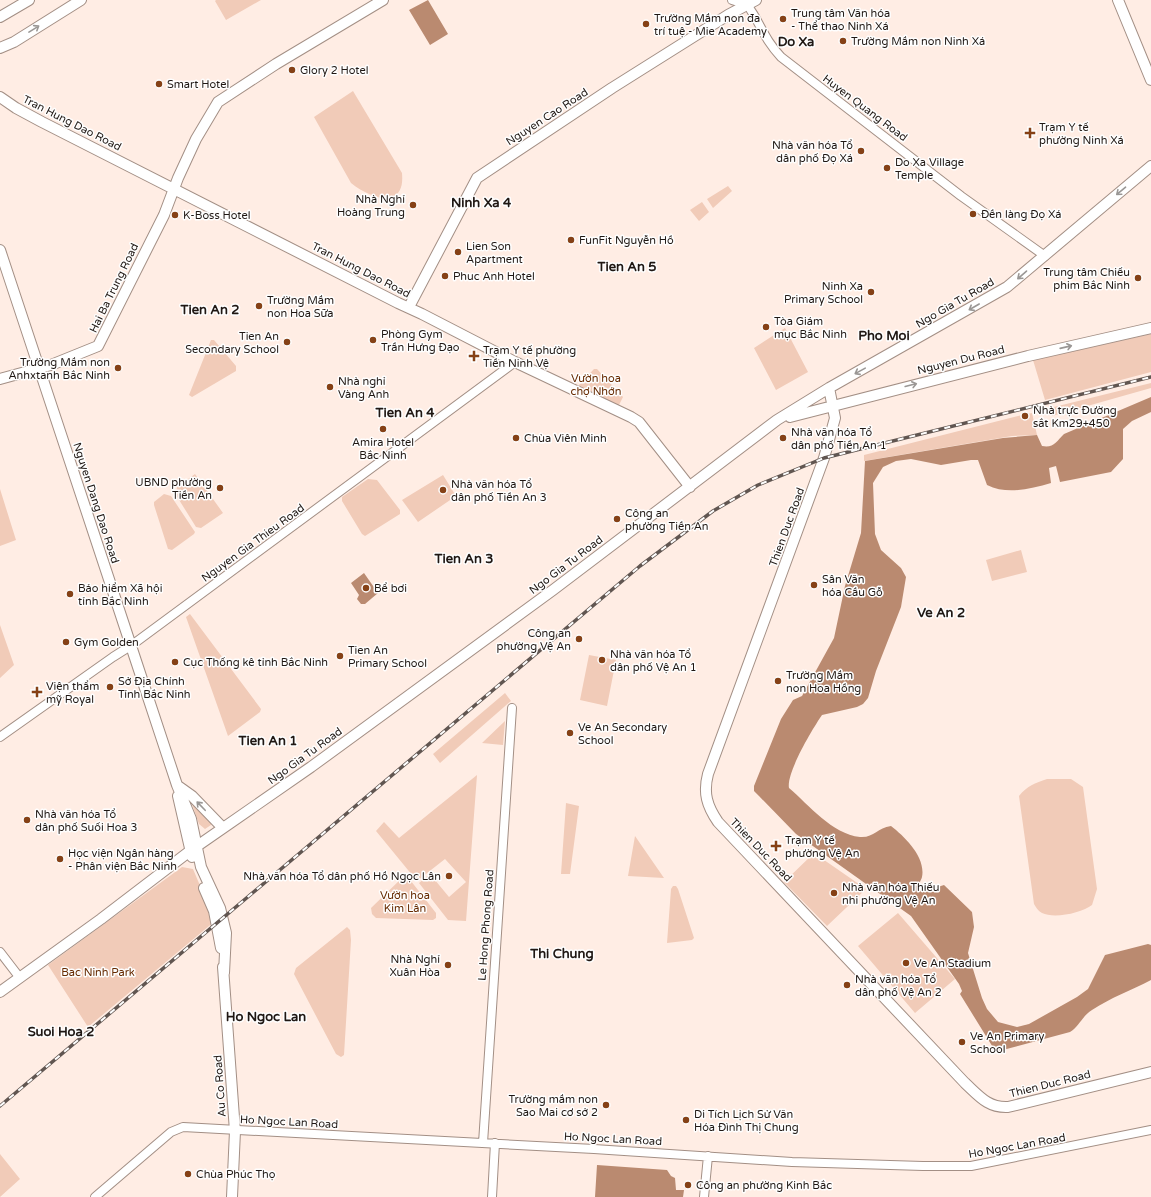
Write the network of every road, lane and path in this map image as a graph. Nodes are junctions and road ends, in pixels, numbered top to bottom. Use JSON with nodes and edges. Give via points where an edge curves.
{"nodes":[{"id":1,"x":29,"y":0,"type":"edge"},
{"id":2,"x":81,"y":0,"type":"edge"},
{"id":3,"x":383,"y":0,"type":"edge"},
{"id":4,"x":732,"y":0,"type":"edge"},
{"id":5,"x":1118,"y":0,"type":"edge"},
{"id":6,"x":750,"y":2,"type":"edge"},
{"id":7,"x":0,"y":17,"type":"edge"},
{"id":8,"x":0,"y":48,"type":"edge"},
{"id":9,"x":1151,"y":80,"type":"edge"},
{"id":10,"x":0,"y":97,"type":"edge"},
{"id":11,"x":1151,"y":166,"type":"edge"},
{"id":12,"x":174,"y":189,"type":"junction"},
{"id":13,"x":0,"y":250,"type":"edge"},
{"id":14,"x":1045,"y":256,"type":"junction"},
{"id":15,"x":409,"y":308,"type":"junction"},
{"id":16,"x":1151,"y":328,"type":"edge"},
{"id":17,"x":516,"y":362,"type":"junction"},
{"id":18,"x":39,"y":369,"type":"junction"},
{"id":19,"x":0,"y":380,"type":"edge"},
{"id":20,"x":829,"y":388,"type":"junction"},
{"id":21,"x":833,"y":405,"type":"junction"},
{"id":22,"x":777,"y":420,"type":"junction"},
{"id":23,"x":690,"y":487,"type":"junction"},
{"id":24,"x":132,"y":645,"type":"junction"},
{"id":25,"x":512,"y":708,"type":"dead end"},
{"id":26,"x":0,"y":737,"type":"edge"},
{"id":27,"x":177,"y":785,"type":"junction"},
{"id":28,"x":223,"y":828,"type":"junction"},
{"id":29,"x":193,"y":849,"type":"junction"},
{"id":30,"x":0,"y":952,"type":"edge"},
{"id":31,"x":20,"y":978,"type":"junction"},
{"id":32,"x":0,"y":992,"type":"edge"},
{"id":33,"x":1151,"y":1072,"type":"edge"},
{"id":34,"x":1151,"y":1130,"type":"edge"},
{"id":35,"x":235,"y":1131,"type":"junction"},
{"id":36,"x":483,"y":1143,"type":"junction"},
{"id":37,"x":494,"y":1144,"type":"junction"},
{"id":38,"x":708,"y":1156,"type":"junction"},
{"id":39,"x":95,"y":1197,"type":"edge"},
{"id":40,"x":232,"y":1197,"type":"edge"},
{"id":41,"x":492,"y":1197,"type":"edge"},
{"id":42,"x":704,"y":1197,"type":"edge"}],
"edges":[{"from":1,"to":7,"type":"main road"},
{"from":8,"to":2,"type":"main road","one_way":true},
{"from":3,"to":12,"type":"main road","name":"Hai Ba Trung Road","via":[[218,102],[196,139]]},
{"from":4,"to":6,"type":"street"},
{"from":5,"to":9,"type":"main road"},
{"from":6,"to":14,"type":"street","name":"Huyen Quang Road","via":[[766,40],[781,57],[962,196]]},
{"from":6,"to":15,"type":"main road","name":"Nguyen Cao Road","via":[[607,91],[478,178]]},
{"from":10,"to":12,"type":"main road","name":"Tran Hung Dao Road","via":[[42,122]]},
{"from":11,"to":14,"type":"main road","name":"Ngo Gia Tu Road","one_way":true},
{"from":12,"to":15,"type":"main road","name":"Tran Hung Dao Road"},
{"from":12,"to":18,"type":"main road","name":"Hai Ba Trung Road","via":[[164,215],[100,344]]},
{"from":13,"to":18,"type":"main road","name":"Nguyen Dang Dao Road"},
{"from":14,"to":20,"type":"main road","name":"Ngo Gia Tu Road","one_way":true,"via":[[1007,287]]},
{"from":15,"to":17,"type":"main road","name":"Tran Hung Dao Road"},
{"from":21,"to":16,"type":"main road","name":"Nguyen Du Road","one_way":true},
{"from":17,"to":23,"type":"main road","name":"Tran Hung Dao Road","via":[[639,422]]},
{"from":17,"to":24,"type":"street","name":"Nguyen Gia Thieu Road"},
{"from":18,"to":19,"type":"main road","name":"Hai Ba Trung Road"},
{"from":18,"to":24,"type":"main road","name":"Nguyen Dang Dao Road"},
{"from":20,"to":21,"type":"main road","name":"Thien Duc Road"},
{"from":20,"to":22,"type":"main road","name":"Ngo Gia Tu Road"},
{"from":21,"to":22,"type":"main road","name":"Nguyen Du Road"},
{"from":21,"to":33,"type":"main road","name":"Thien Duc Road","via":[[834,418],[824,458],[708,774],[705,787],[709,806],[718,822],[987,1104],[1008,1107]]},
{"from":22,"to":23,"type":"main road","name":"Ngo Gia Tu Road"},
{"from":23,"to":28,"type":"main road","name":"Ngo Gia Tu Road","via":[[476,646]]},
{"from":24,"to":26,"type":"street","name":"Nguyen Gia Thieu Road"},
{"from":24,"to":27,"type":"main road","name":"Nguyen Dang Dao Road"},
{"from":25,"to":36,"type":"street","name":"Le Hong Phong Road"},
{"from":28,"to":27,"type":"main road","one_way":true,"via":[[192,796]]},
{"from":27,"to":29,"type":"main road","name":"Nguyen Dang Dao Road","via":[[191,819]]},
{"from":28,"to":29,"type":"main road","name":"Ngo Gia Tu Road"},
{"from":29,"to":31,"type":"main road","name":"Ngo Gia Tu Road"},
{"from":29,"to":35,"type":"main road","name":"Au Co Road","via":[[220,908],[226,933],[224,972]]},
{"from":30,"to":31,"type":"street"},
{"from":31,"to":32,"type":"main road","name":"Ngo Gia Tu Road"},
{"from":34,"to":38,"type":"street","name":"Ho Ngoc Lan Road","via":[[970,1166],[833,1164]]},
{"from":35,"to":36,"type":"street","name":"Ho Ngoc Lan Road"},
{"from":35,"to":39,"type":"street","name":"Ho Ngoc Lan Road","via":[[192,1127],[176,1129]]},
{"from":35,"to":40,"type":"main road","name":"Au Co Road"},
{"from":36,"to":37,"type":"street","name":"Ho Ngoc Lan Road"},
{"from":37,"to":38,"type":"street","name":"Ho Ngoc Lan Road"},
{"from":37,"to":41,"type":"street"},
{"from":38,"to":42,"type":"street"}]}
